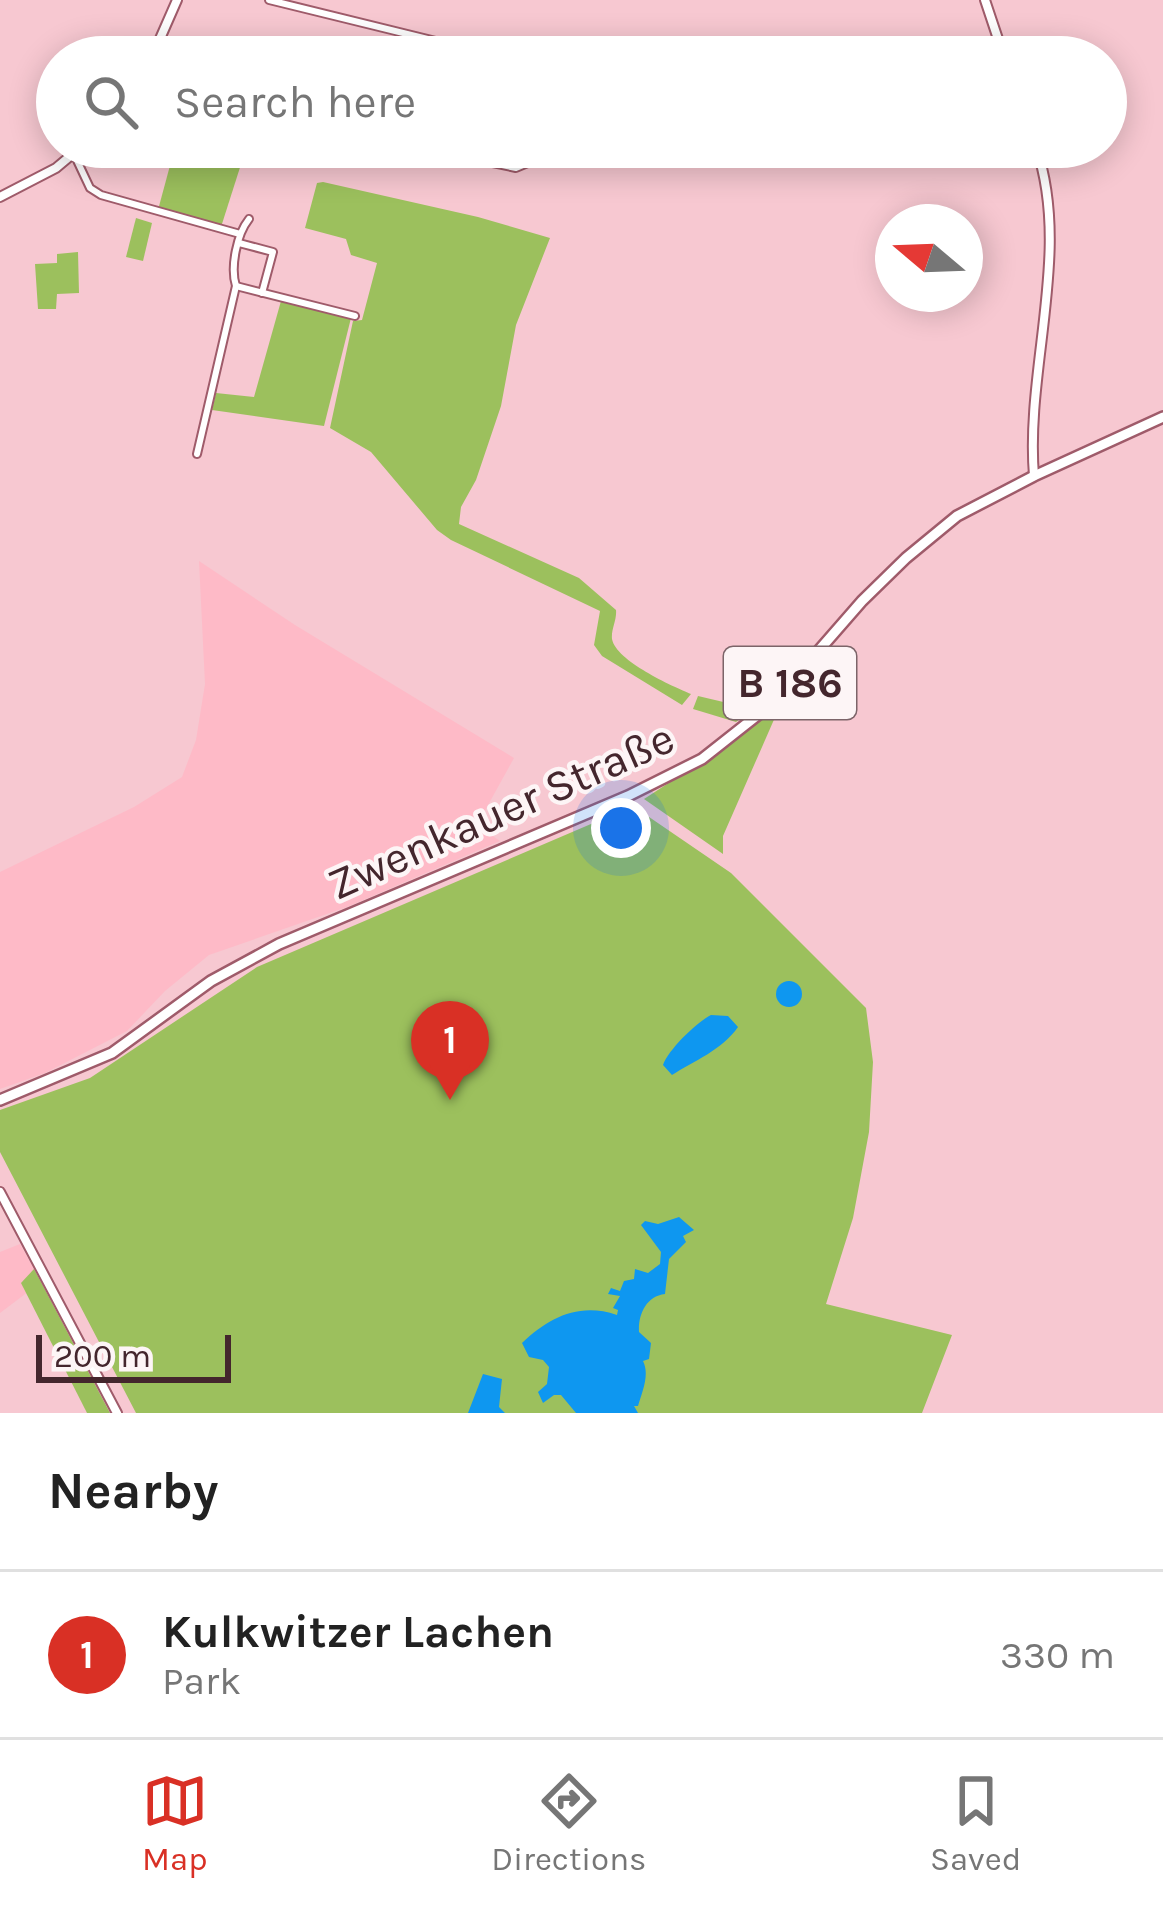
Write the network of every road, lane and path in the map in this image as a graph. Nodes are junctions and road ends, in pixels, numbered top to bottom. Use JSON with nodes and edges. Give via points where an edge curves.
{"nodes":[{"id":1,"x":177,"y":0,"type":"edge"},
{"id":2,"x":269,"y":0,"type":"edge"},
{"id":3,"x":985,"y":0,"type":"edge"},
{"id":4,"x":161,"y":36,"type":"edge"},
{"id":5,"x":408,"y":36,"type":"edge"},
{"id":6,"x":997,"y":36,"type":"edge"},
{"id":7,"x":49,"y":168,"type":"edge"},
{"id":8,"x":83,"y":168,"type":"edge"},
{"id":9,"x":1043,"y":168,"type":"edge"},
{"id":10,"x":0,"y":197,"type":"edge"},
{"id":11,"x":249,"y":219,"type":"dead end"},
{"id":12,"x":239,"y":239,"type":"junction"},
{"id":13,"x":236,"y":286,"type":"junction"},
{"id":14,"x":262,"y":293,"type":"junction"},
{"id":15,"x":355,"y":316,"type":"dead end"},
{"id":16,"x":1163,"y":417,"type":"edge"},
{"id":17,"x":1035,"y":448,"type":"junction"},
{"id":18,"x":197,"y":454,"type":"dead end"},
{"id":19,"x":1046,"y":471,"type":"junction"},
{"id":20,"x":1034,"y":476,"type":"junction"},
{"id":21,"x":0,"y":1100,"type":"edge"},
{"id":22,"x":0,"y":1192,"type":"edge"},
{"id":23,"x":117,"y":1413,"type":"edge"}],
"edges":[{"from":1,"to":4,"type":"main road"},
{"from":2,"to":5,"type":"street"},
{"from":3,"to":6,"type":"main road"},
{"from":7,"to":10,"type":"main road"},
{"from":8,"to":12,"type":"street","via":[[101,195]]},
{"from":9,"to":17,"type":"main road","via":[[1050,227]]},
{"from":11,"to":12,"type":"street"},
{"from":12,"to":13,"type":"street"},
{"from":12,"to":14,"type":"street","via":[[273,252]]},
{"from":13,"to":14,"type":"street"},
{"from":13,"to":18,"type":"street"},
{"from":14,"to":15,"type":"street"},
{"from":16,"to":19,"type":"main road","number":"B 186"},
{"from":17,"to":19,"type":"main road"},
{"from":17,"to":20,"type":"main road"},
{"from":19,"to":20,"type":"main road","number":"B 186"},
{"from":20,"to":21,"type":"main road","name":"Zwenkauer Straße","number":"B 186","via":[[957,516],[917,548],[772,703],[702,759],[279,944],[211,981],[112,1053]]},
{"from":22,"to":23,"type":"main road"}]}
